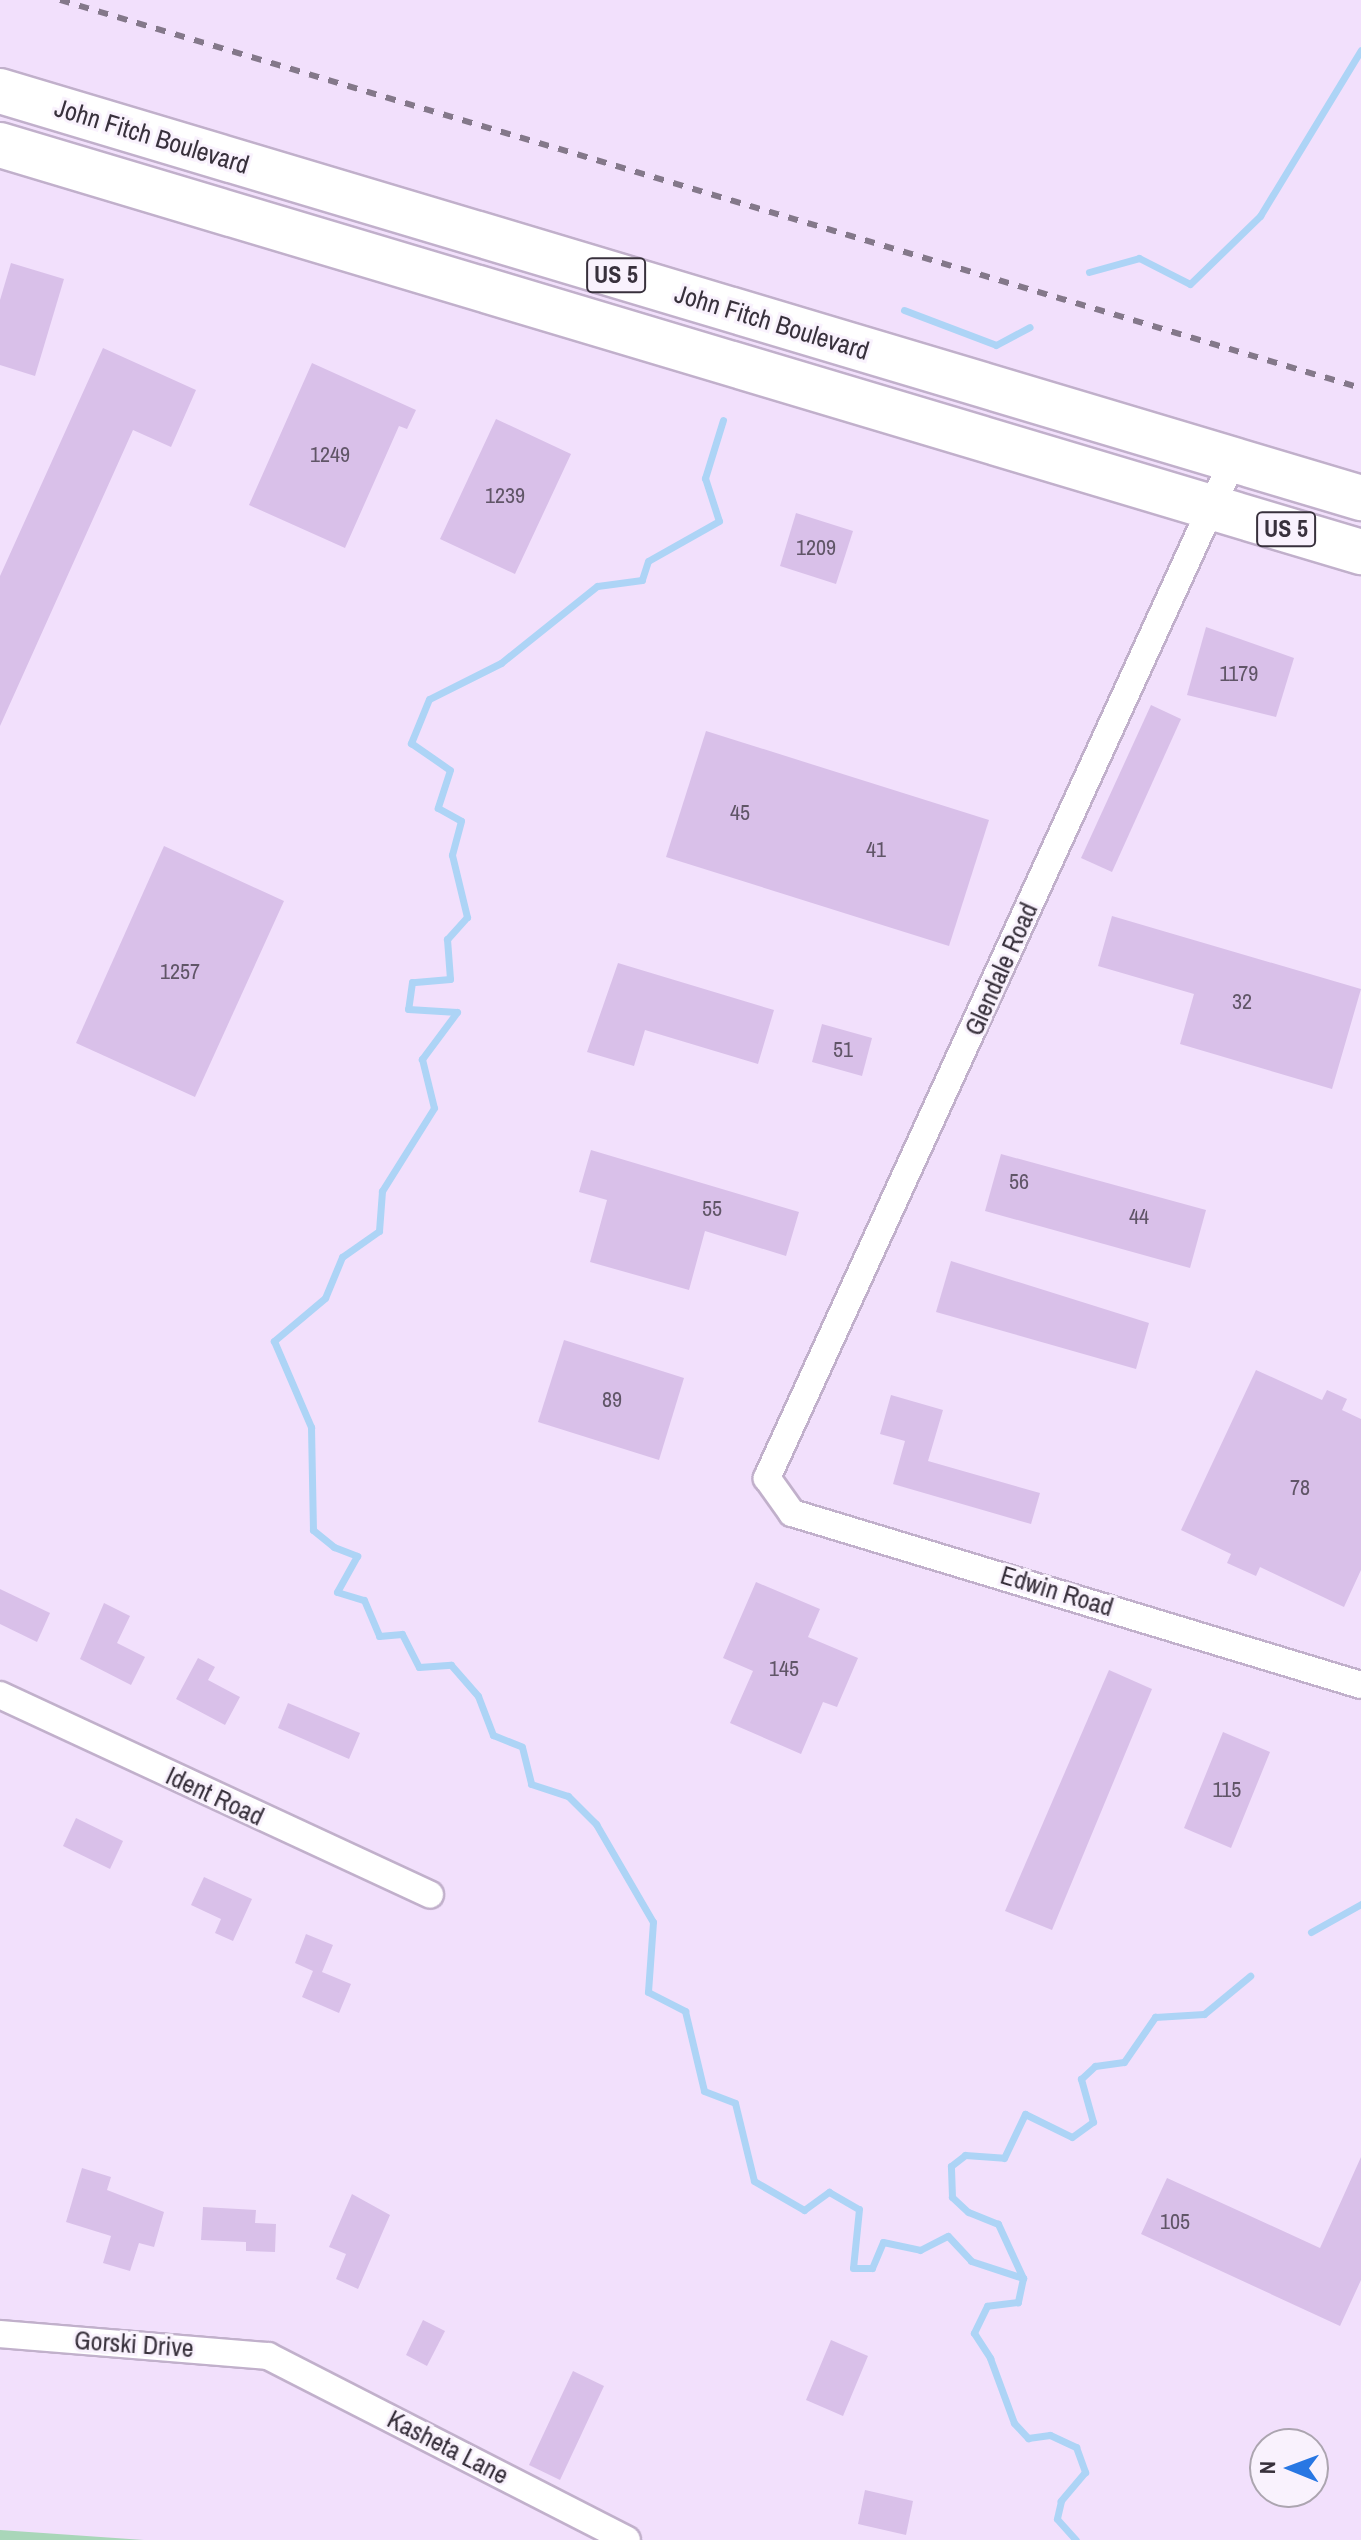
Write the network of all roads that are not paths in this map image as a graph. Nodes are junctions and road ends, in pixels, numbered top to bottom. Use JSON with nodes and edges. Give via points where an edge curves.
{"nodes":[{"id":1,"x":0,"y":91,"type":"edge"},
{"id":2,"x":0,"y":145,"type":"edge"},
{"id":3,"x":1233,"y":460,"type":"junction"},
{"id":4,"x":1361,"y":498,"type":"edge"},
{"id":5,"x":1211,"y":507,"type":"junction"},
{"id":6,"x":1361,"y":552,"type":"edge"},
{"id":7,"x":767,"y":1478,"type":"joint"},
{"id":8,"x":1361,"y":1685,"type":"edge"},
{"id":9,"x":0,"y":1695,"type":"edge"},
{"id":10,"x":430,"y":1895,"type":"dead end"},
{"id":11,"x":0,"y":2334,"type":"edge"},
{"id":12,"x":268,"y":2356,"type":"joint"},
{"id":13,"x":627,"y":2540,"type":"edge"}],
"edges":[{"from":1,"to":3,"type":"highway","name":"John Fitch Boulevard","number":"US 5"},
{"from":2,"to":5,"type":"highway","name":"John Fitch Boulevard","number":"US 5"},
{"from":3,"to":4,"type":"highway","name":"John Fitch Boulevard","number":"US 5"},
{"from":3,"to":5,"type":"street","name":"Glendale Road"},
{"from":5,"to":6,"type":"highway","name":"John Fitch Boulevard","number":"US 5"},
{"from":5,"to":7,"type":"street","name":"Glendale Road"},
{"from":7,"to":8,"type":"street","name":"Edwin Road","via":[[792,1513]]},
{"from":9,"to":10,"type":"street","name":"Ident Road"},
{"from":11,"to":12,"type":"street","name":"Gorski Drive"},
{"from":12,"to":13,"type":"street","name":"Kasheta Lane"}]}
